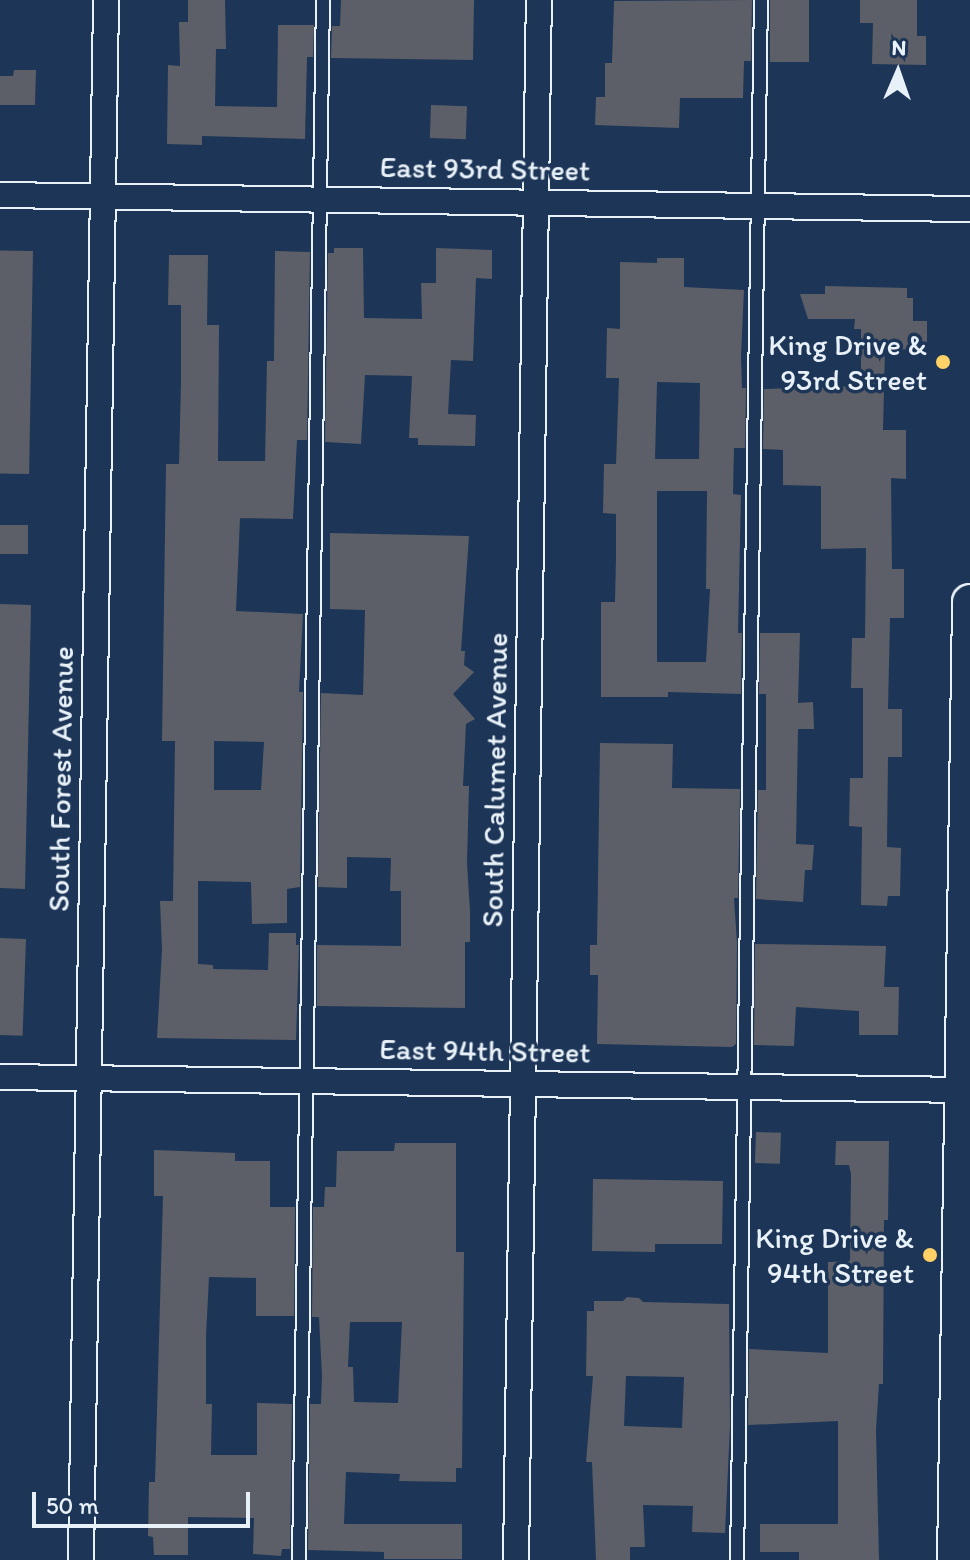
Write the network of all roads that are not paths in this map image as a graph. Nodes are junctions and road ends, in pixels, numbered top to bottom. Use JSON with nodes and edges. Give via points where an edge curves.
{"nodes":[{"id":1,"x":106,"y":0,"type":"edge"},
{"id":2,"x":323,"y":0,"type":"edge"},
{"id":3,"x":539,"y":0,"type":"edge"},
{"id":4,"x":761,"y":0,"type":"edge"},
{"id":5,"x":0,"y":195,"type":"edge"},
{"id":6,"x":103,"y":196,"type":"junction"},
{"id":7,"x":320,"y":199,"type":"junction"},
{"id":8,"x":536,"y":202,"type":"junction"},
{"id":9,"x":759,"y":206,"type":"junction"},
{"id":10,"x":970,"y":209,"type":"edge"},
{"id":11,"x":970,"y":602,"type":"edge"},
{"id":12,"x":0,"y":1077,"type":"edge"},
{"id":13,"x":88,"y":1078,"type":"junction"},
{"id":14,"x":306,"y":1081,"type":"junction"},
{"id":15,"x":523,"y":1084,"type":"junction"},
{"id":16,"x":744,"y":1087,"type":"junction"},
{"id":17,"x":967,"y":1090,"type":"edge"},
{"id":18,"x":81,"y":1560,"type":"edge"},
{"id":19,"x":299,"y":1560,"type":"edge"},
{"id":20,"x":516,"y":1560,"type":"edge"},
{"id":21,"x":737,"y":1560,"type":"edge"},
{"id":22,"x":955,"y":1560,"type":"edge"}],
"edges":[{"from":1,"to":6,"type":"street","name":"South Forest Avenue"},
{"from":2,"to":7,"type":"lane"},
{"from":3,"to":8,"type":"street","name":"South Calumet Avenue"},
{"from":4,"to":9,"type":"lane"},
{"from":5,"to":6,"type":"street","name":"East 93rd Street"},
{"from":6,"to":7,"type":"street","name":"East 93rd Street"},
{"from":6,"to":13,"type":"street","name":"South Forest Avenue"},
{"from":7,"to":8,"type":"street","name":"East 93rd Street"},
{"from":7,"to":14,"type":"lane"},
{"from":8,"to":9,"type":"street","name":"East 93rd Street"},
{"from":8,"to":15,"type":"street","name":"South Calumet Avenue"},
{"from":9,"to":10,"type":"street","name":"East 93rd Street"},
{"from":9,"to":16,"type":"lane"},
{"from":11,"to":17,"type":"street"},
{"from":12,"to":13,"type":"street","name":"East 94th Street"},
{"from":13,"to":14,"type":"street","name":"East 94th Street"},
{"from":13,"to":18,"type":"street","name":"South Forest Avenue"},
{"from":14,"to":15,"type":"street","name":"East 94th Street"},
{"from":14,"to":19,"type":"lane"},
{"from":15,"to":16,"type":"street","name":"East 94th Street"},
{"from":15,"to":20,"type":"street","name":"South Calumet Avenue"},
{"from":16,"to":17,"type":"street","name":"East 94th Street"},
{"from":16,"to":21,"type":"lane"},
{"from":17,"to":22,"type":"street"}]}
